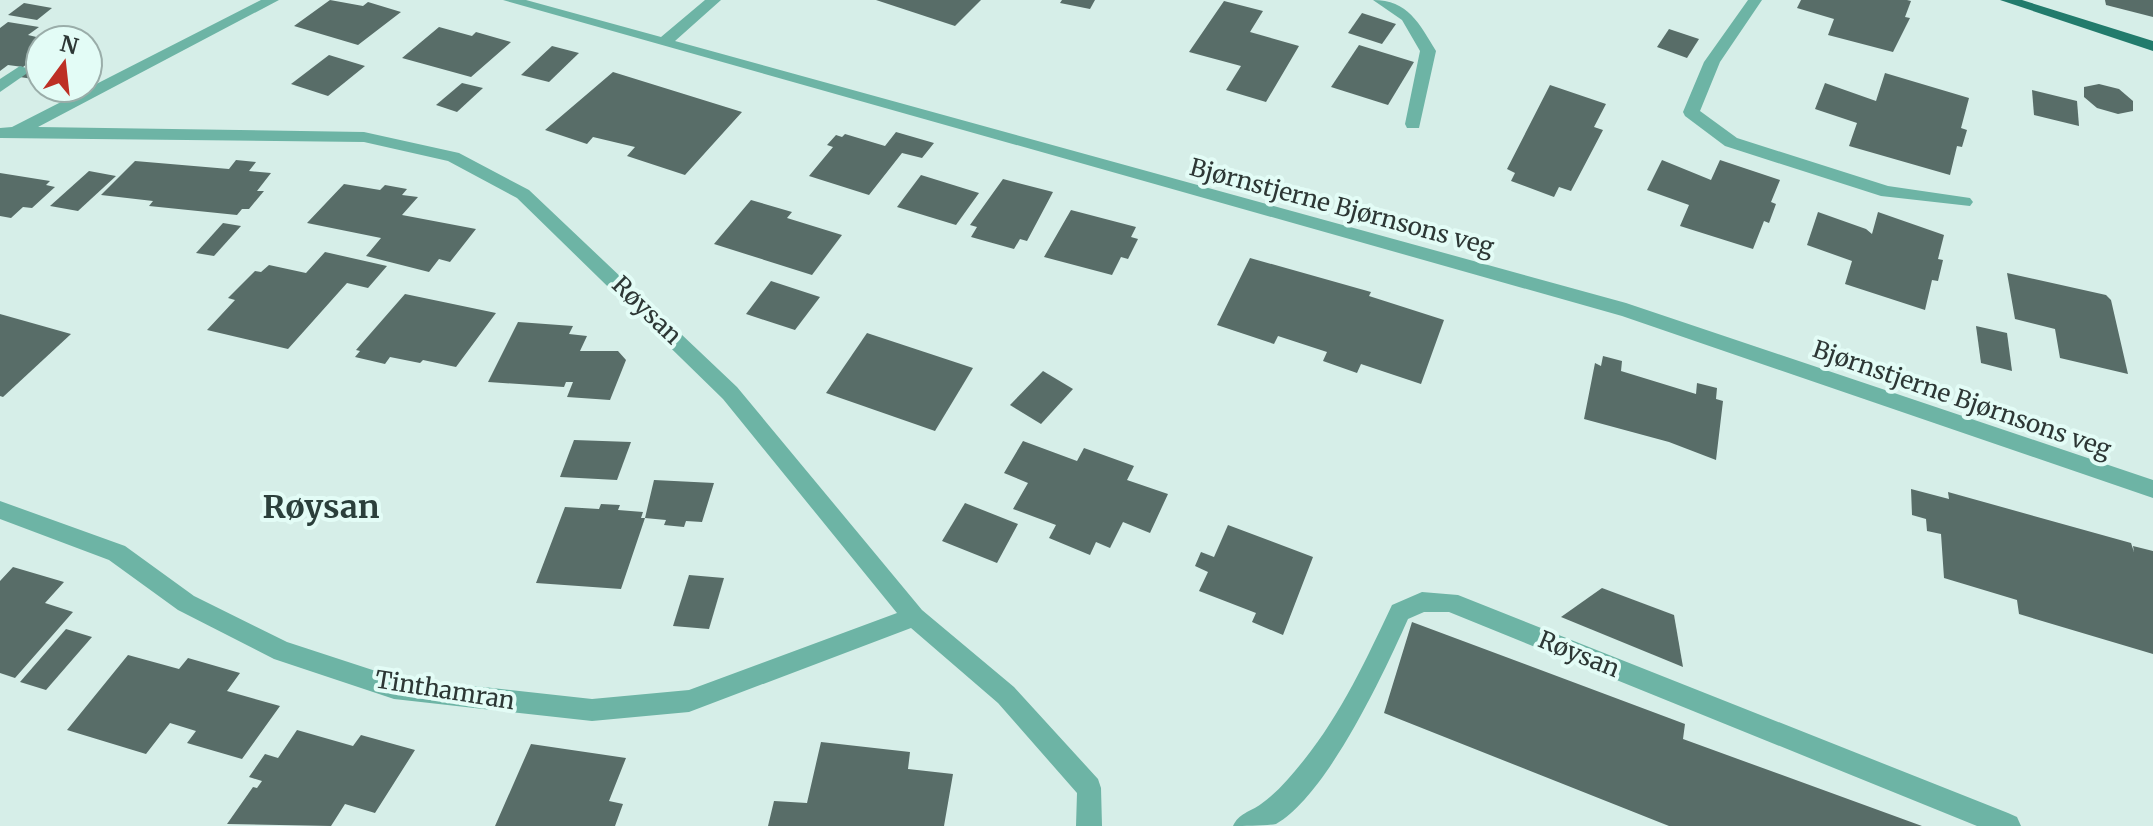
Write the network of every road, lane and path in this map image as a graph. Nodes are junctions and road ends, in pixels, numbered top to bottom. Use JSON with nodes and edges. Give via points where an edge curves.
{"nodes":[{"id":1,"x":272,"y":0,"type":"edge"},
{"id":2,"x":510,"y":0,"type":"edge"},
{"id":3,"x":714,"y":0,"type":"edge"},
{"id":4,"x":1380,"y":0,"type":"edge"},
{"id":5,"x":1755,"y":0,"type":"edge"},
{"id":6,"x":2007,"y":0,"type":"edge"},
{"id":7,"x":663,"y":43,"type":"junction"},
{"id":8,"x":2153,"y":46,"type":"edge"},
{"id":9,"x":20,"y":71,"type":"dead end"},
{"id":10,"x":0,"y":87,"type":"edge"},
{"id":11,"x":1413,"y":124,"type":"dead end"},
{"id":12,"x":7,"y":132,"type":"edge"},
{"id":13,"x":1964,"y":202,"type":"dead end"},
{"id":14,"x":2153,"y":489,"type":"edge"},
{"id":15,"x":0,"y":510,"type":"edge"},
{"id":16,"x":914,"y":617,"type":"junction"},
{"id":17,"x":1089,"y":826,"type":"edge"},
{"id":18,"x":1246,"y":826,"type":"edge"},
{"id":19,"x":2008,"y":826,"type":"edge"}],
"edges":[{"from":1,"to":12,"type":"street"},
{"from":2,"to":7,"type":"street","name":"Bjørnstjerne Bjørnsons veg"},
{"from":3,"to":7,"type":"street"},
{"from":4,"to":11,"type":"street","via":[[1408,17],[1428,51]]},
{"from":5,"to":13,"type":"street","via":[[1712,62],[1691,112],[1731,142],[1887,192]]},
{"from":6,"to":8,"type":"main road"},
{"from":7,"to":14,"type":"street","name":"Bjørnstjerne Bjørnsons veg","via":[[1626,310]]},
{"from":9,"to":10,"type":"street"},
{"from":12,"to":16,"type":"street","name":"Røysan","via":[[364,137],[453,157],[523,194],[730,393]]},
{"from":15,"to":16,"type":"street","name":"Tinthamran","via":[[117,553],[186,603],[282,651],[394,688],[592,710],[689,701]]},
{"from":16,"to":17,"type":"street","name":"Røysan","via":[[1006,695],[1089,788]]},
{"from":18,"to":19,"type":"street","name":"Røysan","via":[[1261,821],[1326,755],[1400,612],[1422,602],[1450,602]]}]}
